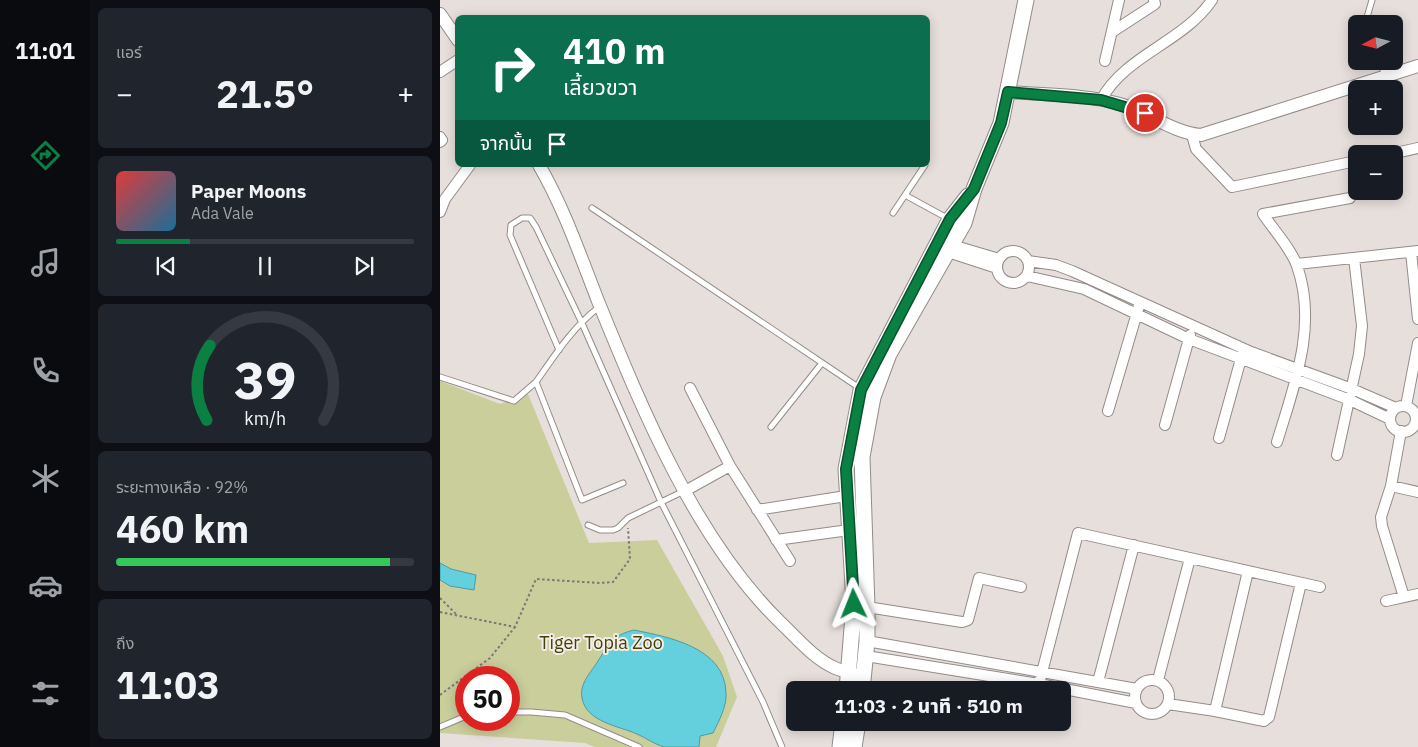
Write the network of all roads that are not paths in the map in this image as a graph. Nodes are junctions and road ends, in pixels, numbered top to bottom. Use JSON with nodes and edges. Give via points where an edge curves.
{"nodes":[{"id":1,"x":1026,"y":0,"type":"edge"},
{"id":2,"x":1119,"y":0,"type":"edge"},
{"id":3,"x":1154,"y":0,"type":"edge"},
{"id":4,"x":1212,"y":0,"type":"edge"},
{"id":5,"x":1372,"y":0,"type":"edge"},
{"id":6,"x":440,"y":14,"type":"edge"},
{"id":7,"x":1368,"y":15,"type":"edge"},
{"id":8,"x":1112,"y":32,"type":"junction"},
{"id":9,"x":455,"y":36,"type":"edge"},
{"id":10,"x":1105,"y":61,"type":"dead end"},
{"id":11,"x":455,"y":62,"type":"edge"},
{"id":12,"x":1418,"y":66,"type":"edge"},
{"id":13,"x":1383,"y":70,"type":"edge"},
{"id":14,"x":440,"y":72,"type":"edge"},
{"id":15,"x":1384,"y":77,"type":"junction"},
{"id":16,"x":1008,"y":92,"type":"junction"},
{"id":17,"x":1101,"y":100,"type":"junction"},
{"id":18,"x":1192,"y":134,"type":"junction"},
{"id":19,"x":440,"y":137,"type":"edge"},
{"id":20,"x":440,"y":142,"type":"edge"},
{"id":21,"x":1418,"y":148,"type":"edge"},
{"id":22,"x":1403,"y":151,"type":"edge"},
{"id":23,"x":1348,"y":163,"type":"edge"},
{"id":24,"x":468,"y":167,"type":"edge"},
{"id":25,"x":540,"y":167,"type":"edge"},
{"id":26,"x":924,"y":167,"type":"edge"},
{"id":27,"x":974,"y":189,"type":"junction"},
{"id":28,"x":905,"y":195,"type":"junction"},
{"id":29,"x":442,"y":197,"type":"edge"},
{"id":30,"x":1348,"y":198,"type":"edge"},
{"id":31,"x":592,"y":208,"type":"dead end"},
{"id":32,"x":440,"y":212,"type":"edge"},
{"id":33,"x":893,"y":213,"type":"dead end"},
{"id":34,"x":950,"y":219,"type":"junction"},
{"id":35,"x":944,"y":246,"type":"junction"},
{"id":36,"x":1414,"y":252,"type":"edge"},
{"id":37,"x":1354,"y":258,"type":"junction"},
{"id":38,"x":1028,"y":261,"type":"junction"},
{"id":39,"x":998,"y":264,"type":"junction"},
{"id":40,"x":1297,"y":264,"type":"junction"},
{"id":41,"x":1065,"y":269,"type":"junction"},
{"id":42,"x":1027,"y":276,"type":"junction"},
{"id":43,"x":1062,"y":282,"type":"junction"},
{"id":44,"x":1140,"y":302,"type":"junction"},
{"id":45,"x":600,"y":306,"type":"junction"},
{"id":46,"x":1137,"y":313,"type":"junction"},
{"id":47,"x":1418,"y":319,"type":"edge"},
{"id":48,"x":581,"y":321,"type":"junction"},
{"id":49,"x":1193,"y":327,"type":"junction"},
{"id":50,"x":1189,"y":339,"type":"junction"},
{"id":51,"x":1418,"y":343,"type":"edge"},
{"id":52,"x":1244,"y":349,"type":"junction"},
{"id":53,"x":558,"y":350,"type":"junction"},
{"id":54,"x":1240,"y":360,"type":"junction"},
{"id":55,"x":822,"y":363,"type":"junction"},
{"id":56,"x":1299,"y":369,"type":"junction"},
{"id":57,"x":440,"y":377,"type":"edge"},
{"id":58,"x":1296,"y":380,"type":"junction"},
{"id":59,"x":536,"y":382,"type":"junction"},
{"id":60,"x":690,"y":388,"type":"dead end"},
{"id":61,"x":1352,"y":389,"type":"junction"},
{"id":62,"x":861,"y":390,"type":"junction"},
{"id":63,"x":1350,"y":400,"type":"junction"},
{"id":64,"x":1406,"y":406,"type":"junction"},
{"id":65,"x":1396,"y":408,"type":"junction"},
{"id":66,"x":1108,"y":411,"type":"dead end"},
{"id":67,"x":1390,"y":419,"type":"junction"},
{"id":68,"x":1416,"y":424,"type":"edge"},
{"id":69,"x":1165,"y":425,"type":"dead end"},
{"id":70,"x":771,"y":427,"type":"dead end"},
{"id":71,"x":1401,"y":431,"type":"junction"},
{"id":72,"x":1219,"y":438,"type":"dead end"},
{"id":73,"x":1277,"y":442,"type":"dead end"},
{"id":74,"x":1337,"y":455,"type":"dead end"},
{"id":75,"x":730,"y":466,"type":"junction"},
{"id":76,"x":623,"y":483,"type":"dead end"},
{"id":77,"x":1391,"y":486,"type":"junction"},
{"id":78,"x":685,"y":490,"type":"junction"},
{"id":79,"x":1418,"y":492,"type":"edge"},
{"id":80,"x":846,"y":496,"type":"junction"},
{"id":81,"x":661,"y":502,"type":"junction"},
{"id":82,"x":757,"y":510,"type":"junction"},
{"id":83,"x":588,"y":525,"type":"dead end"},
{"id":84,"x":849,"y":530,"type":"junction"},
{"id":85,"x":776,"y":540,"type":"junction"},
{"id":86,"x":1134,"y":545,"type":"junction"},
{"id":87,"x":1190,"y":558,"type":"junction"},
{"id":88,"x":790,"y":560,"type":"dead end"},
{"id":89,"x":1248,"y":570,"type":"junction"},
{"id":90,"x":1301,"y":582,"type":"junction"},
{"id":91,"x":1021,"y":587,"type":"dead end"},
{"id":92,"x":1320,"y":587,"type":"dead end"},
{"id":93,"x":1418,"y":594,"type":"edge"},
{"id":94,"x":1404,"y":597,"type":"junction"},
{"id":95,"x":1386,"y":601,"type":"dead end"},
{"id":96,"x":867,"y":607,"type":"junction"},
{"id":97,"x":867,"y":641,"type":"junction"},
{"id":98,"x":866,"y":656,"type":"junction"},
{"id":99,"x":1042,"y":672,"type":"junction"},
{"id":100,"x":858,"y":680,"type":"edge"},
{"id":101,"x":1158,"y":680,"type":"junction"},
{"id":102,"x":1020,"y":681,"type":"edge"},
{"id":103,"x":1040,"y":681,"type":"edge"},
{"id":104,"x":1098,"y":682,"type":"junction"},
{"id":105,"x":1137,"y":689,"type":"junction"},
{"id":106,"x":1071,"y":690,"type":"edge"},
{"id":107,"x":1136,"y":703,"type":"junction"},
{"id":108,"x":1168,"y":704,"type":"junction"},
{"id":109,"x":1215,"y":711,"type":"junction"},
{"id":110,"x":520,"y":712,"type":"edge"},
{"id":111,"x":455,"y":720,"type":"edge"},
{"id":112,"x":440,"y":726,"type":"edge"},
{"id":113,"x":842,"y":731,"type":"edge"},
{"id":114,"x":857,"y":731,"type":"edge"},
{"id":115,"x":639,"y":747,"type":"edge"},
{"id":116,"x":782,"y":747,"type":"edge"},
{"id":117,"x":840,"y":747,"type":"edge"},
{"id":118,"x":854,"y":747,"type":"edge"}],
"edges":[{"from":1,"to":16,"type":"main road"},
{"from":2,"to":8,"type":"street"},
{"from":3,"to":8,"type":"street","via":[[1154,4]]},
{"from":4,"to":17,"type":"street","via":[[1194,20],[1114,81]]},
{"from":5,"to":7,"type":"lane"},
{"from":6,"to":9,"type":"street"},
{"from":8,"to":10,"type":"street"},
{"from":11,"to":14,"type":"street"},
{"from":12,"to":15,"type":"street"},
{"from":13,"to":15,"type":"lane"},
{"from":15,"to":18,"type":"street","via":[[1202,135]]},
{"from":16,"to":17,"type":"street"},
{"from":16,"to":27,"type":"main road","via":[[1001,123]]},
{"from":17,"to":18,"type":"street","via":[[1145,113]]},
{"from":18,"to":23,"type":"street","via":[[1196,150],[1232,187]]},
{"from":19,"to":20,"type":"street"},
{"from":21,"to":22,"type":"street"},
{"from":24,"to":29,"type":"street"},
{"from":25,"to":45,"type":"street","via":[[560,205]]},
{"from":26,"to":28,"type":"lane"},
{"from":27,"to":34,"type":"main road"},
{"from":27,"to":35,"type":"main road","via":[[964,223]]},
{"from":28,"to":33,"type":"lane"},
{"from":28,"to":34,"type":"lane"},
{"from":29,"to":32,"type":"street"},
{"from":30,"to":40,"type":"street","via":[[1263,214]]},
{"from":31,"to":55,"type":"lane"},
{"from":34,"to":35,"type":"main road"},
{"from":35,"to":39,"type":"street"},
{"from":35,"to":62,"type":"main road"},
{"from":35,"to":96,"type":"main road","via":[[889,354],[873,397],[862,457]]},
{"from":36,"to":37,"type":"street"},
{"from":36,"to":47,"type":"street"},
{"from":37,"to":40,"type":"street"},
{"from":37,"to":61,"type":"street","via":[[1362,326]]},
{"from":38,"to":39,"type":"street","via":[[1022,253],[1012,251],[1002,255]]},
{"from":38,"to":41,"type":"street"},
{"from":38,"to":42,"type":"street"},
{"from":39,"to":42,"type":"street","via":[[1002,279],[1010,284]]},
{"from":40,"to":56,"type":"street","via":[[1306,302]]},
{"from":41,"to":43,"type":"street"},
{"from":41,"to":44,"type":"street"},
{"from":42,"to":43,"type":"street"},
{"from":43,"to":46,"type":"street"},
{"from":44,"to":46,"type":"street"},
{"from":44,"to":49,"type":"street"},
{"from":45,"to":48,"type":"lane"},
{"from":45,"to":78,"type":"street"},
{"from":46,"to":50,"type":"street"},
{"from":46,"to":66,"type":"street"},
{"from":48,"to":53,"type":"lane"},
{"from":48,"to":53,"type":"lane","via":[[532,221],[526,217],[514,222],[509,227],[510,235]]},
{"from":48,"to":81,"type":"lane"},
{"from":49,"to":50,"type":"street"},
{"from":49,"to":52,"type":"street"},
{"from":50,"to":54,"type":"street"},
{"from":50,"to":69,"type":"street"},
{"from":51,"to":64,"type":"street"},
{"from":52,"to":54,"type":"street"},
{"from":52,"to":56,"type":"street"},
{"from":53,"to":59,"type":"lane"},
{"from":54,"to":58,"type":"street"},
{"from":54,"to":72,"type":"street"},
{"from":55,"to":62,"type":"lane"},
{"from":55,"to":70,"type":"lane"},
{"from":56,"to":58,"type":"street"},
{"from":56,"to":61,"type":"street"},
{"from":57,"to":59,"type":"lane","via":[[514,401]]},
{"from":58,"to":63,"type":"street"},
{"from":58,"to":73,"type":"street"},
{"from":59,"to":76,"type":"lane","via":[[582,500]]},
{"from":60,"to":75,"type":"street"},
{"from":61,"to":63,"type":"street"},
{"from":61,"to":65,"type":"street"},
{"from":62,"to":80,"type":"main road","via":[[847,457]]},
{"from":63,"to":67,"type":"street"},
{"from":63,"to":74,"type":"street"},
{"from":64,"to":65,"type":"street"},
{"from":64,"to":68,"type":"street","via":[[1415,415]]},
{"from":65,"to":67,"type":"street"},
{"from":67,"to":71,"type":"street","via":[[1393,427]]},
{"from":68,"to":71,"type":"street"},
{"from":71,"to":77,"type":"street"},
{"from":75,"to":78,"type":"street"},
{"from":75,"to":82,"type":"street"},
{"from":77,"to":79,"type":"street"},
{"from":77,"to":94,"type":"street","via":[[1382,526]]},
{"from":78,"to":81,"type":"lane"},
{"from":78,"to":100,"type":"street","via":[[723,554],[760,602],[814,654]]},
{"from":80,"to":82,"type":"street"},
{"from":80,"to":84,"type":"main road"},
{"from":81,"to":83,"type":"lane","via":[[628,518],[613,530],[600,530]]},
{"from":81,"to":116,"type":"lane","via":[[763,702]]},
{"from":82,"to":85,"type":"street"},
{"from":84,"to":85,"type":"street"},
{"from":84,"to":100,"type":"main road"},
{"from":85,"to":88,"type":"street"},
{"from":86,"to":87,"type":"street"},
{"from":86,"to":99,"type":"street","via":[[1078,533]]},
{"from":86,"to":104,"type":"street"},
{"from":87,"to":89,"type":"street"},
{"from":87,"to":101,"type":"street"},
{"from":89,"to":90,"type":"street"},
{"from":89,"to":109,"type":"street"},
{"from":90,"to":92,"type":"street"},
{"from":90,"to":109,"type":"street","via":[[1269,717],[1264,721]]},
{"from":91,"to":96,"type":"street","via":[[979,578],[971,614],[962,622]]},
{"from":93,"to":94,"type":"street"},
{"from":94,"to":95,"type":"street"},
{"from":96,"to":97,"type":"main road"},
{"from":97,"to":98,"type":"main road"},
{"from":97,"to":99,"type":"street"},
{"from":98,"to":100,"type":"main road"},
{"from":98,"to":102,"type":"street"},
{"from":99,"to":103,"type":"street"},
{"from":99,"to":104,"type":"street"},
{"from":101,"to":105,"type":"street","via":[[1144,682]]},
{"from":101,"to":108,"type":"street","via":[[1168,689]]},
{"from":104,"to":105,"type":"street"},
{"from":105,"to":107,"type":"street"},
{"from":106,"to":107,"type":"street"},
{"from":107,"to":108,"type":"street","via":[[1144,712],[1154,714]]},
{"from":108,"to":109,"type":"street"},
{"from":110,"to":115,"type":"lane","via":[[565,716]]},
{"from":111,"to":112,"type":"lane"},
{"from":113,"to":117,"type":"main road"},
{"from":114,"to":118,"type":"main road"}]}
